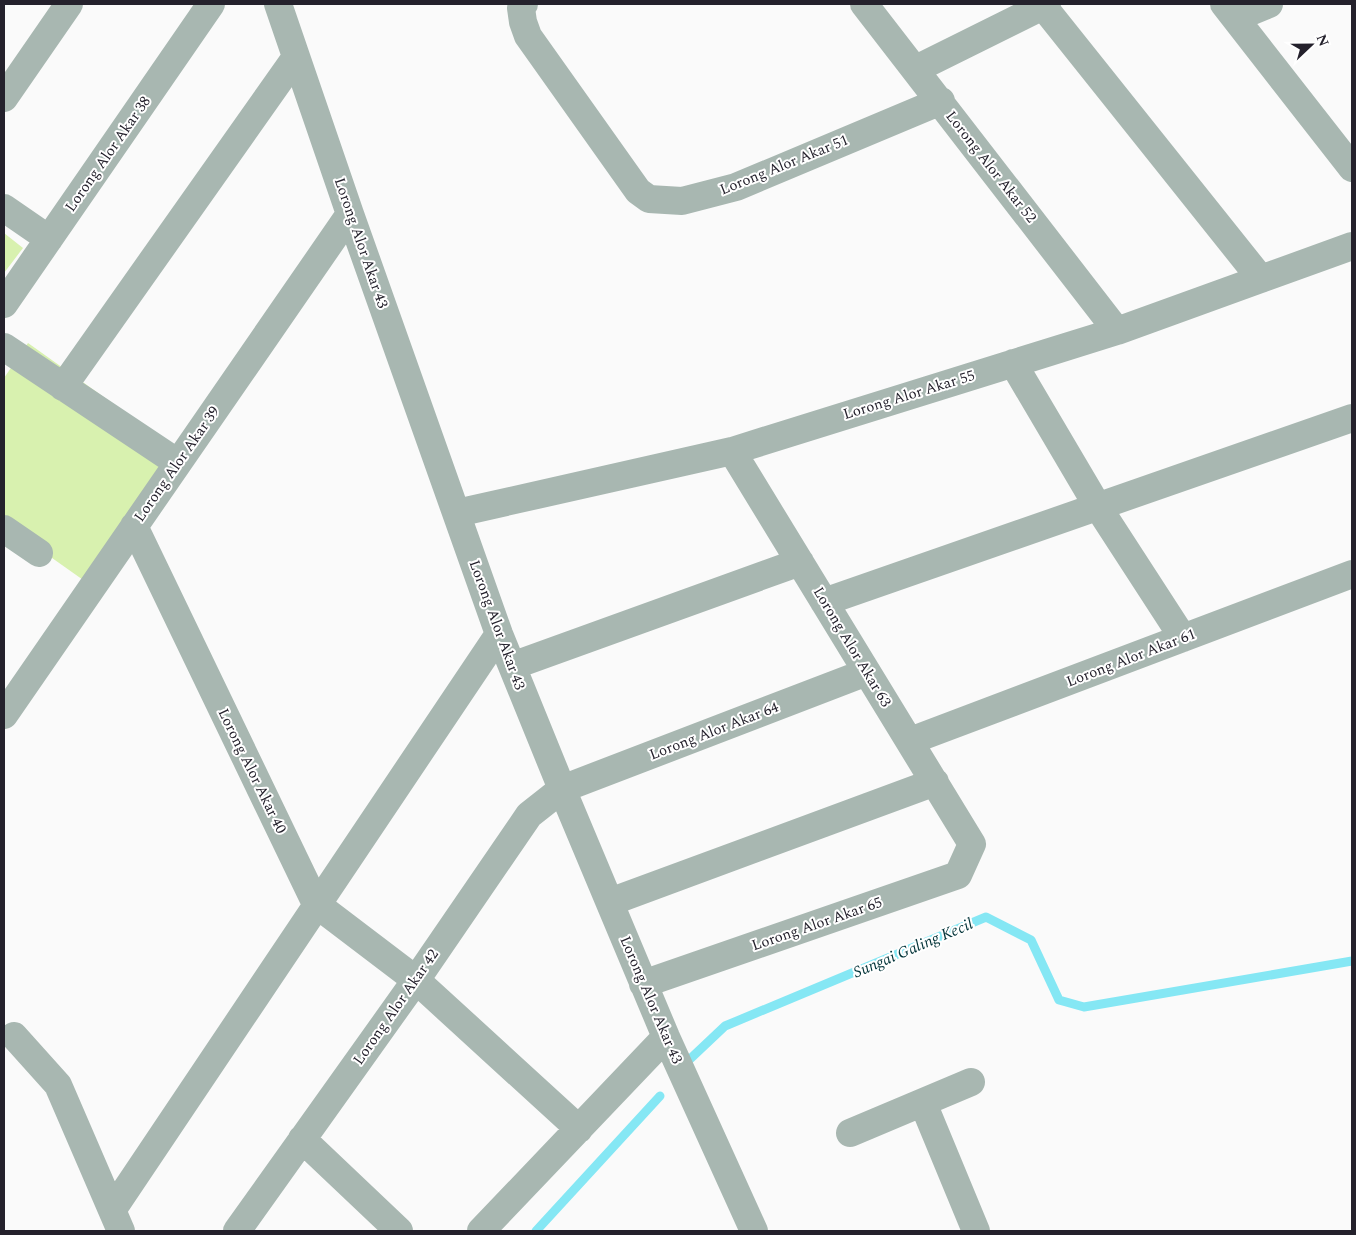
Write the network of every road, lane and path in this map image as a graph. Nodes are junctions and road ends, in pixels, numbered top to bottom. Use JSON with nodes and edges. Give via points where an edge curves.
{"nodes":[{"id":1,"x":70,"y":4,"type":"edge"},
{"id":2,"x":211,"y":4,"type":"edge"},
{"id":3,"x":278,"y":4,"type":"edge"},
{"id":4,"x":524,"y":4,"type":"edge"},
{"id":5,"x":864,"y":4,"type":"edge"},
{"id":6,"x":1270,"y":4,"type":"edge"},
{"id":7,"x":1045,"y":5,"type":"edge"},
{"id":8,"x":1230,"y":11,"type":"edge"},
{"id":9,"x":296,"y":57,"type":"junction"},
{"id":10,"x":916,"y":69,"type":"junction"},
{"id":11,"x":4,"y":98,"type":"edge"},
{"id":12,"x":941,"y":101,"type":"junction"},
{"id":13,"x":1352,"y":168,"type":"edge"},
{"id":14,"x":4,"y":208,"type":"edge"},
{"id":15,"x":350,"y":214,"type":"junction"},
{"id":16,"x":49,"y":239,"type":"junction"},
{"id":17,"x":1352,"y":246,"type":"edge"},
{"id":18,"x":1261,"y":279,"type":"junction"},
{"id":19,"x":4,"y":304,"type":"edge"},
{"id":20,"x":1117,"y":331,"type":"junction"},
{"id":21,"x":4,"y":347,"type":"edge"},
{"id":22,"x":1013,"y":363,"type":"junction"},
{"id":23,"x":63,"y":387,"type":"junction"},
{"id":24,"x":1352,"y":418,"type":"edge"},
{"id":25,"x":732,"y":450,"type":"junction"},
{"id":26,"x":178,"y":463,"type":"junction"},
{"id":27,"x":1098,"y":507,"type":"junction"},
{"id":28,"x":457,"y":513,"type":"junction"},
{"id":29,"x":134,"y":526,"type":"junction"},
{"id":30,"x":4,"y":529,"type":"edge"},
{"id":31,"x":39,"y":553,"type":"dead end"},
{"id":32,"x":800,"y":562,"type":"junction"},
{"id":33,"x":1352,"y":574,"type":"edge"},
{"id":34,"x":824,"y":602,"type":"junction"},
{"id":35,"x":498,"y":634,"type":"junction"},
{"id":36,"x":1183,"y":638,"type":"junction"},
{"id":37,"x":512,"y":666,"type":"junction"},
{"id":38,"x":867,"y":672,"type":"junction"},
{"id":39,"x":4,"y":715,"type":"edge"},
{"id":40,"x":910,"y":741,"type":"junction"},
{"id":41,"x":934,"y":782,"type":"junction"},
{"id":42,"x":562,"y":790,"type":"junction"},
{"id":43,"x":972,"y":844,"type":"joint"},
{"id":44,"x":610,"y":902,"type":"junction"},
{"id":45,"x":316,"y":904,"type":"junction"},
{"id":46,"x":416,"y":980,"type":"junction"},
{"id":47,"x":643,"y":984,"type":"junction"},
{"id":48,"x":14,"y":1036,"type":"dead end"},
{"id":49,"x":666,"y":1037,"type":"junction"},
{"id":50,"x":971,"y":1082,"type":"dead end"},
{"id":51,"x":923,"y":1103,"type":"junction"},
{"id":52,"x":579,"y":1129,"type":"junction"},
{"id":53,"x":850,"y":1133,"type":"dead end"},
{"id":54,"x":302,"y":1139,"type":"junction"},
{"id":55,"x":117,"y":1220,"type":"edge"},
{"id":56,"x":237,"y":1231,"type":"edge"},
{"id":57,"x":399,"y":1231,"type":"edge"},
{"id":58,"x":481,"y":1231,"type":"edge"},
{"id":59,"x":754,"y":1231,"type":"edge"},
{"id":60,"x":976,"y":1231,"type":"edge"}],
"edges":[{"from":1,"to":11,"type":"street"},
{"from":2,"to":16,"type":"street","name":"Lorong Alor Akar 38"},
{"from":3,"to":9,"type":"street","name":"Lorong Alor Akar 43"},
{"from":4,"to":12,"type":"street","name":"Lorong Alor Akar 51","via":[[521,8],[522,22],[528,36],[638,191],[649,199],[682,201],[736,187]]},
{"from":5,"to":10,"type":"street","name":"Lorong Alor Akar 52"},
{"from":6,"to":8,"type":"street"},
{"from":7,"to":10,"type":"street"},
{"from":7,"to":18,"type":"street"},
{"from":8,"to":13,"type":"street"},
{"from":9,"to":15,"type":"street","name":"Lorong Alor Akar 43"},
{"from":9,"to":23,"type":"street"},
{"from":10,"to":12,"type":"street","name":"Lorong Alor Akar 52"},
{"from":12,"to":20,"type":"street","name":"Lorong Alor Akar 52"},
{"from":14,"to":16,"type":"street"},
{"from":15,"to":26,"type":"street","name":"Lorong Alor Akar 39"},
{"from":15,"to":28,"type":"street","name":"Lorong Alor Akar 43"},
{"from":16,"to":19,"type":"street","name":"Lorong Alor Akar 38"},
{"from":17,"to":18,"type":"street","name":"Lorong Alor Akar 55"},
{"from":18,"to":20,"type":"street","name":"Lorong Alor Akar 55"},
{"from":20,"to":22,"type":"street","name":"Lorong Alor Akar 55"},
{"from":21,"to":23,"type":"street"},
{"from":22,"to":25,"type":"street","name":"Lorong Alor Akar 55"},
{"from":22,"to":27,"type":"street"},
{"from":23,"to":26,"type":"street"},
{"from":24,"to":27,"type":"street"},
{"from":25,"to":28,"type":"street","name":"Lorong Alor Akar 55"},
{"from":25,"to":32,"type":"street","name":"Lorong Alor Akar 63"},
{"from":26,"to":29,"type":"street","name":"Lorong Alor Akar 39"},
{"from":27,"to":34,"type":"street"},
{"from":27,"to":36,"type":"street"},
{"from":28,"to":35,"type":"street","name":"Lorong Alor Akar 43"},
{"from":29,"to":39,"type":"street","name":"Lorong Alor Akar 39"},
{"from":29,"to":45,"type":"street","name":"Lorong Alor Akar 40"},
{"from":30,"to":31,"type":"street"},
{"from":32,"to":34,"type":"street","name":"Lorong Alor Akar 63"},
{"from":32,"to":37,"type":"street"},
{"from":33,"to":36,"type":"street","name":"Lorong Alor Akar 61"},
{"from":34,"to":38,"type":"street","name":"Lorong Alor Akar 63"},
{"from":35,"to":37,"type":"street","name":"Lorong Alor Akar 43"},
{"from":35,"to":45,"type":"street"},
{"from":36,"to":40,"type":"street","name":"Lorong Alor Akar 61"},
{"from":37,"to":42,"type":"street","name":"Lorong Alor Akar 43"},
{"from":38,"to":40,"type":"street","name":"Lorong Alor Akar 63"},
{"from":38,"to":42,"type":"street","name":"Lorong Alor Akar 64"},
{"from":40,"to":41,"type":"street","name":"Lorong Alor Akar 63"},
{"from":41,"to":43,"type":"street","name":"Lorong Alor Akar 63"},
{"from":41,"to":44,"type":"street"},
{"from":42,"to":44,"type":"street","name":"Lorong Alor Akar 43"},
{"from":42,"to":46,"type":"street","name":"Lorong Alor Akar 42","via":[[528,815]]},
{"from":43,"to":47,"type":"street","name":"Lorong Alor Akar 65","via":[[958,875]]},
{"from":44,"to":47,"type":"street","name":"Lorong Alor Akar 43"},
{"from":45,"to":46,"type":"street","name":"Lorong Alor Akar 40"},
{"from":45,"to":55,"type":"street"},
{"from":46,"to":52,"type":"street","name":"Lorong Alor Akar 40"},
{"from":46,"to":54,"type":"street","name":"Lorong Alor Akar 42"},
{"from":47,"to":49,"type":"street","name":"Lorong Alor Akar 43"},
{"from":48,"to":55,"type":"street","via":[[58,1086]]},
{"from":49,"to":52,"type":"street"},
{"from":49,"to":59,"type":"street","name":"Lorong Alor Akar 43"},
{"from":50,"to":51,"type":"street"},
{"from":51,"to":53,"type":"street"},
{"from":51,"to":60,"type":"street"},
{"from":52,"to":58,"type":"street"},
{"from":54,"to":56,"type":"street","name":"Lorong Alor Akar 42"},
{"from":54,"to":57,"type":"street"}]}
